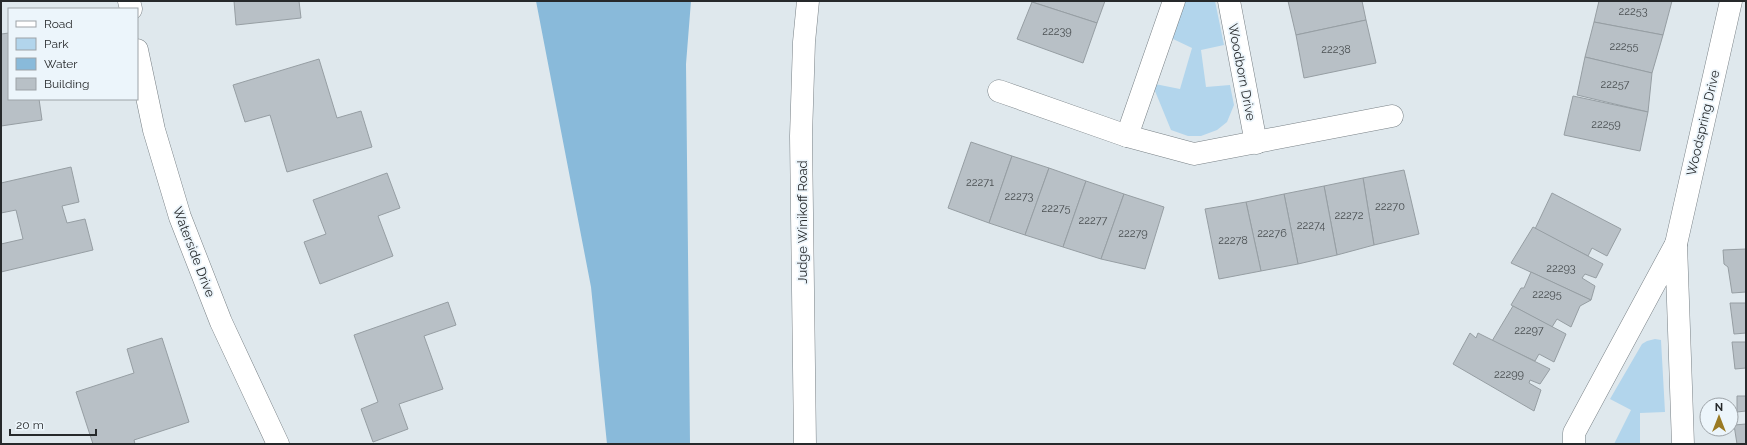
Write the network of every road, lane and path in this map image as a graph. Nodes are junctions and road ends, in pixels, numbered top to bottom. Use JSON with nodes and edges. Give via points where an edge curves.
{"nodes":[{"id":1,"x":808,"y":1,"type":"edge"},
{"id":2,"x":1174,"y":1,"type":"edge"},
{"id":3,"x":1229,"y":1,"type":"edge"},
{"id":4,"x":1731,"y":1,"type":"edge"},
{"id":5,"x":138,"y":55,"type":"edge"},
{"id":6,"x":1000,"y":91,"type":"dead end"},
{"id":7,"x":1392,"y":116,"type":"dead end"},
{"id":8,"x":1127,"y":136,"type":"junction"},
{"id":9,"x":1256,"y":143,"type":"junction"},
{"id":10,"x":1676,"y":244,"type":"junction"},
{"id":11,"x":278,"y":444,"type":"edge"},
{"id":12,"x":805,"y":444,"type":"edge"},
{"id":13,"x":1574,"y":444,"type":"edge"},
{"id":14,"x":1683,"y":444,"type":"edge"}],
"edges":[{"from":1,"to":12,"type":"street","name":"Judge Winikoff Road","via":[[802,73],[801,136]]},
{"from":2,"to":8,"type":"street"},
{"from":3,"to":9,"type":"street","name":"Woodborn Drive"},
{"from":4,"to":10,"type":"street","name":"Woodspring Drive"},
{"from":5,"to":11,"type":"street","name":"Waterside Drive","via":[[154,130],[180,217],[220,322]]},
{"from":6,"to":8,"type":"street"},
{"from":7,"to":9,"type":"street"},
{"from":8,"to":9,"type":"street","via":[[1194,154]]},
{"from":10,"to":13,"type":"street","name":"Woodspring Drive","via":[[1574,433]]},
{"from":10,"to":14,"type":"street","name":"Woodspring Drive"}]}
